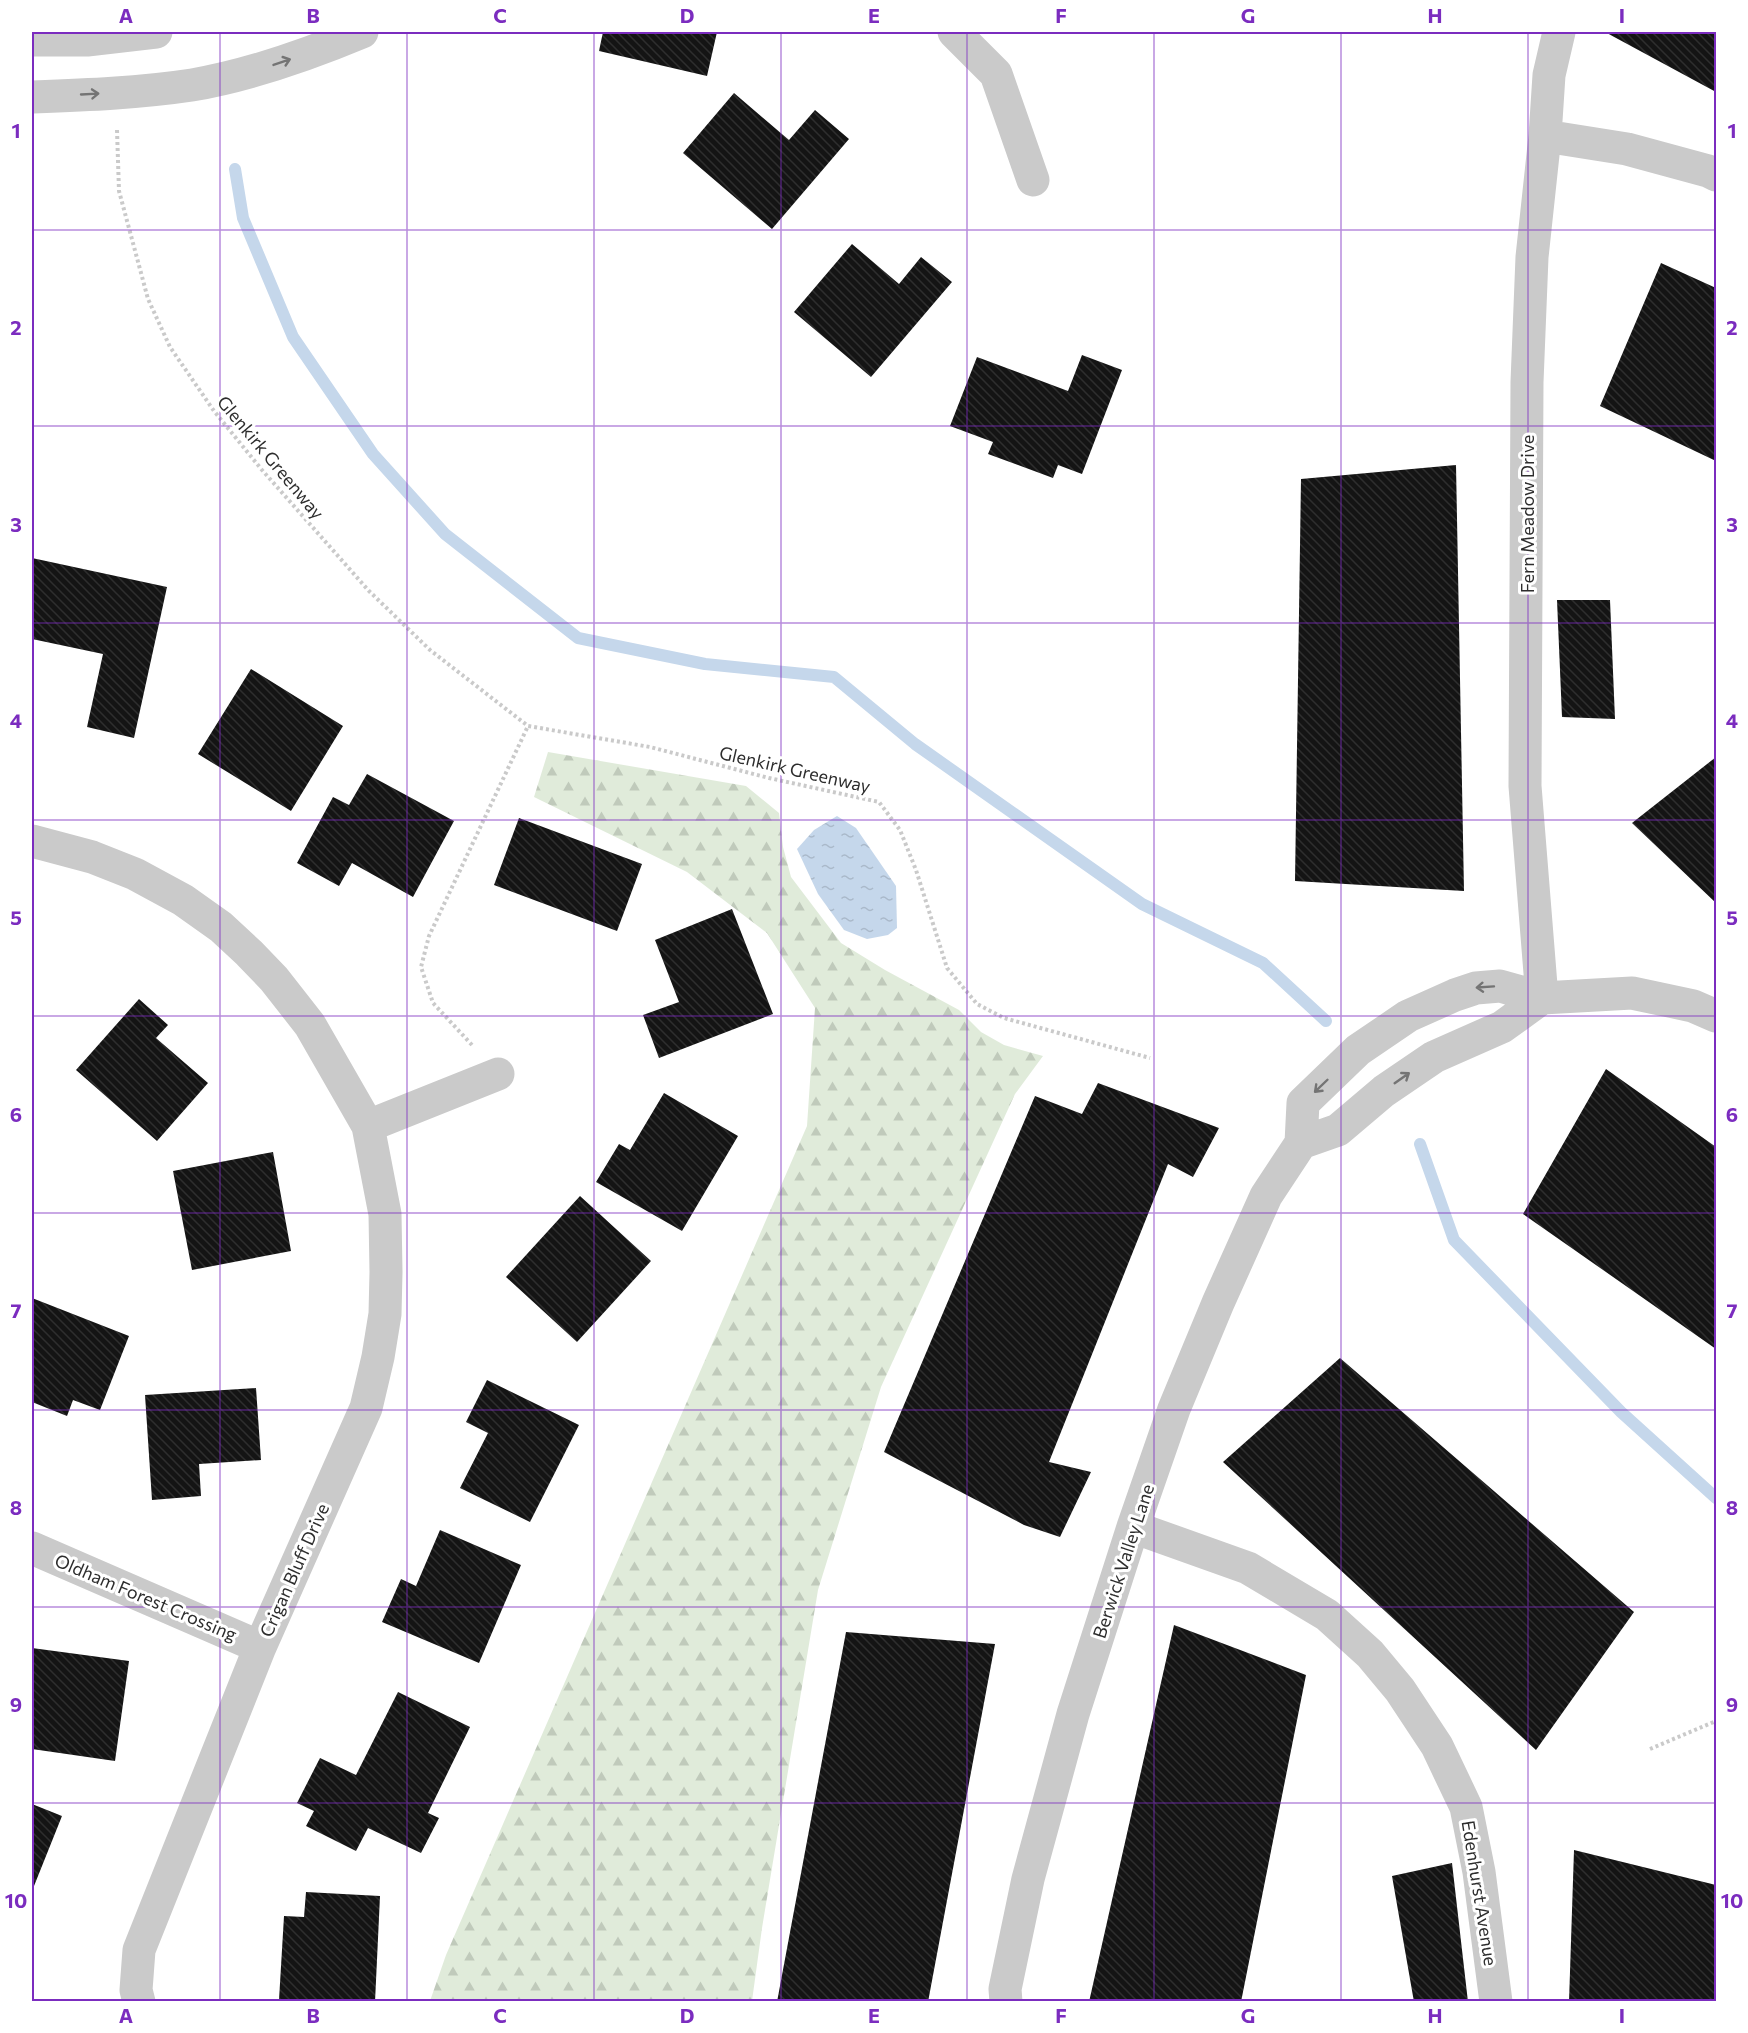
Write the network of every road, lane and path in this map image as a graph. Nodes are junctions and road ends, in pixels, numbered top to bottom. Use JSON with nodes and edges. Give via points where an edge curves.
{"nodes":[{"id":1,"x":156,"y":32,"type":"edge"},
{"id":2,"x":362,"y":32,"type":"edge"},
{"id":3,"x":954,"y":32,"type":"edge"},
{"id":4,"x":1559,"y":32,"type":"edge"},
{"id":5,"x":32,"y":40,"type":"edge"},
{"id":6,"x":32,"y":97,"type":"edge"},
{"id":7,"x":117,"y":132,"type":"dead end"},
{"id":8,"x":1545,"y":136,"type":"junction"},
{"id":9,"x":1716,"y":175,"type":"edge"},
{"id":10,"x":1033,"y":180,"type":"dead end"},
{"id":11,"x":528,"y":726,"type":"junction"},
{"id":12,"x":32,"y":842,"type":"edge"},
{"id":13,"x":1542,"y":998,"type":"junction"},
{"id":14,"x":1716,"y":1016,"type":"edge"},
{"id":15,"x":1150,"y":1058,"type":"dead end"},
{"id":16,"x":498,"y":1074,"type":"joint"},
{"id":17,"x":368,"y":1126,"type":"junction"},
{"id":18,"x":1301,"y":1143,"type":"junction"},
{"id":19,"x":1133,"y":1527,"type":"junction"},
{"id":20,"x":32,"y":1548,"type":"edge"},
{"id":21,"x":260,"y":1647,"type":"junction"},
{"id":22,"x":1716,"y":1720,"type":"edge"},
{"id":23,"x":1650,"y":1749,"type":"dead end"},
{"id":24,"x":139,"y":2001,"type":"edge"},
{"id":25,"x":1006,"y":2001,"type":"edge"},
{"id":26,"x":1496,"y":2001,"type":"edge"}],
"edges":[{"from":1,"to":5,"type":"street","via":[[87,40]]},
{"from":6,"to":2,"type":"street","one_way":true,"via":[[192,85],[262,69]]},
{"from":3,"to":10,"type":"street","via":[[996,74]]},
{"from":4,"to":8,"type":"street","name":"Fern Meadow Drive","via":[[1550,75]]},
{"from":7,"to":11,"type":"path","name":"Glenkirk Greenway","via":[[119,191],[148,299],[170,347],[214,411],[369,591],[430,650]]},
{"from":8,"to":9,"type":"street","via":[[1627,149]]},
{"from":8,"to":13,"type":"street","name":"Fern Meadow Drive","via":[[1532,257],[1528,370],[1525,786]]},
{"from":11,"to":15,"type":"path","name":"Glenkirk Greenway","via":[[650,747],[879,802],[900,830],[947,968],[977,1004],[1004,1018]]},
{"from":11,"to":16,"type":"path","via":[[429,936],[421,968],[433,1003]]},
{"from":12,"to":17,"type":"street","name":"Crigan Bluff Drive","via":[[92,856],[135,874],[183,900],[221,927],[274,979],[310,1025]]},
{"from":13,"to":14,"type":"street","via":[[1632,993],[1693,1006]]},
{"from":18,"to":13,"type":"street","one_way":true,"via":[[1338,1130],[1384,1091],[1434,1057],[1502,1027]]},
{"from":13,"to":18,"type":"street","one_way":true,"via":[[1500,986],[1476,988],[1408,1016],[1358,1050],[1303,1103]]},
{"from":16,"to":17,"type":"street"},
{"from":17,"to":21,"type":"street","name":"Crigan Bluff Drive","via":[[385,1214],[385,1314],[378,1357],[366,1408]]},
{"from":18,"to":19,"type":"street","name":"Berwick Valley Lane","via":[[1266,1196],[1218,1303],[1174,1409]]},
{"from":19,"to":25,"type":"street","name":"Berwick Valley Lane","via":[[1073,1714],[1028,1879],[1005,1989]]},
{"from":19,"to":26,"type":"street","name":"Edenhurst Avenue","via":[[1248,1568],[1327,1615],[1370,1654],[1400,1690],[1437,1746],[1466,1807]]},
{"from":20,"to":21,"type":"street","name":"Oldham Forest Crossing"},
{"from":21,"to":24,"type":"street","name":"Crigan Bluff Drive","via":[[139,1950]]},
{"from":22,"to":23,"type":"path"}]}
